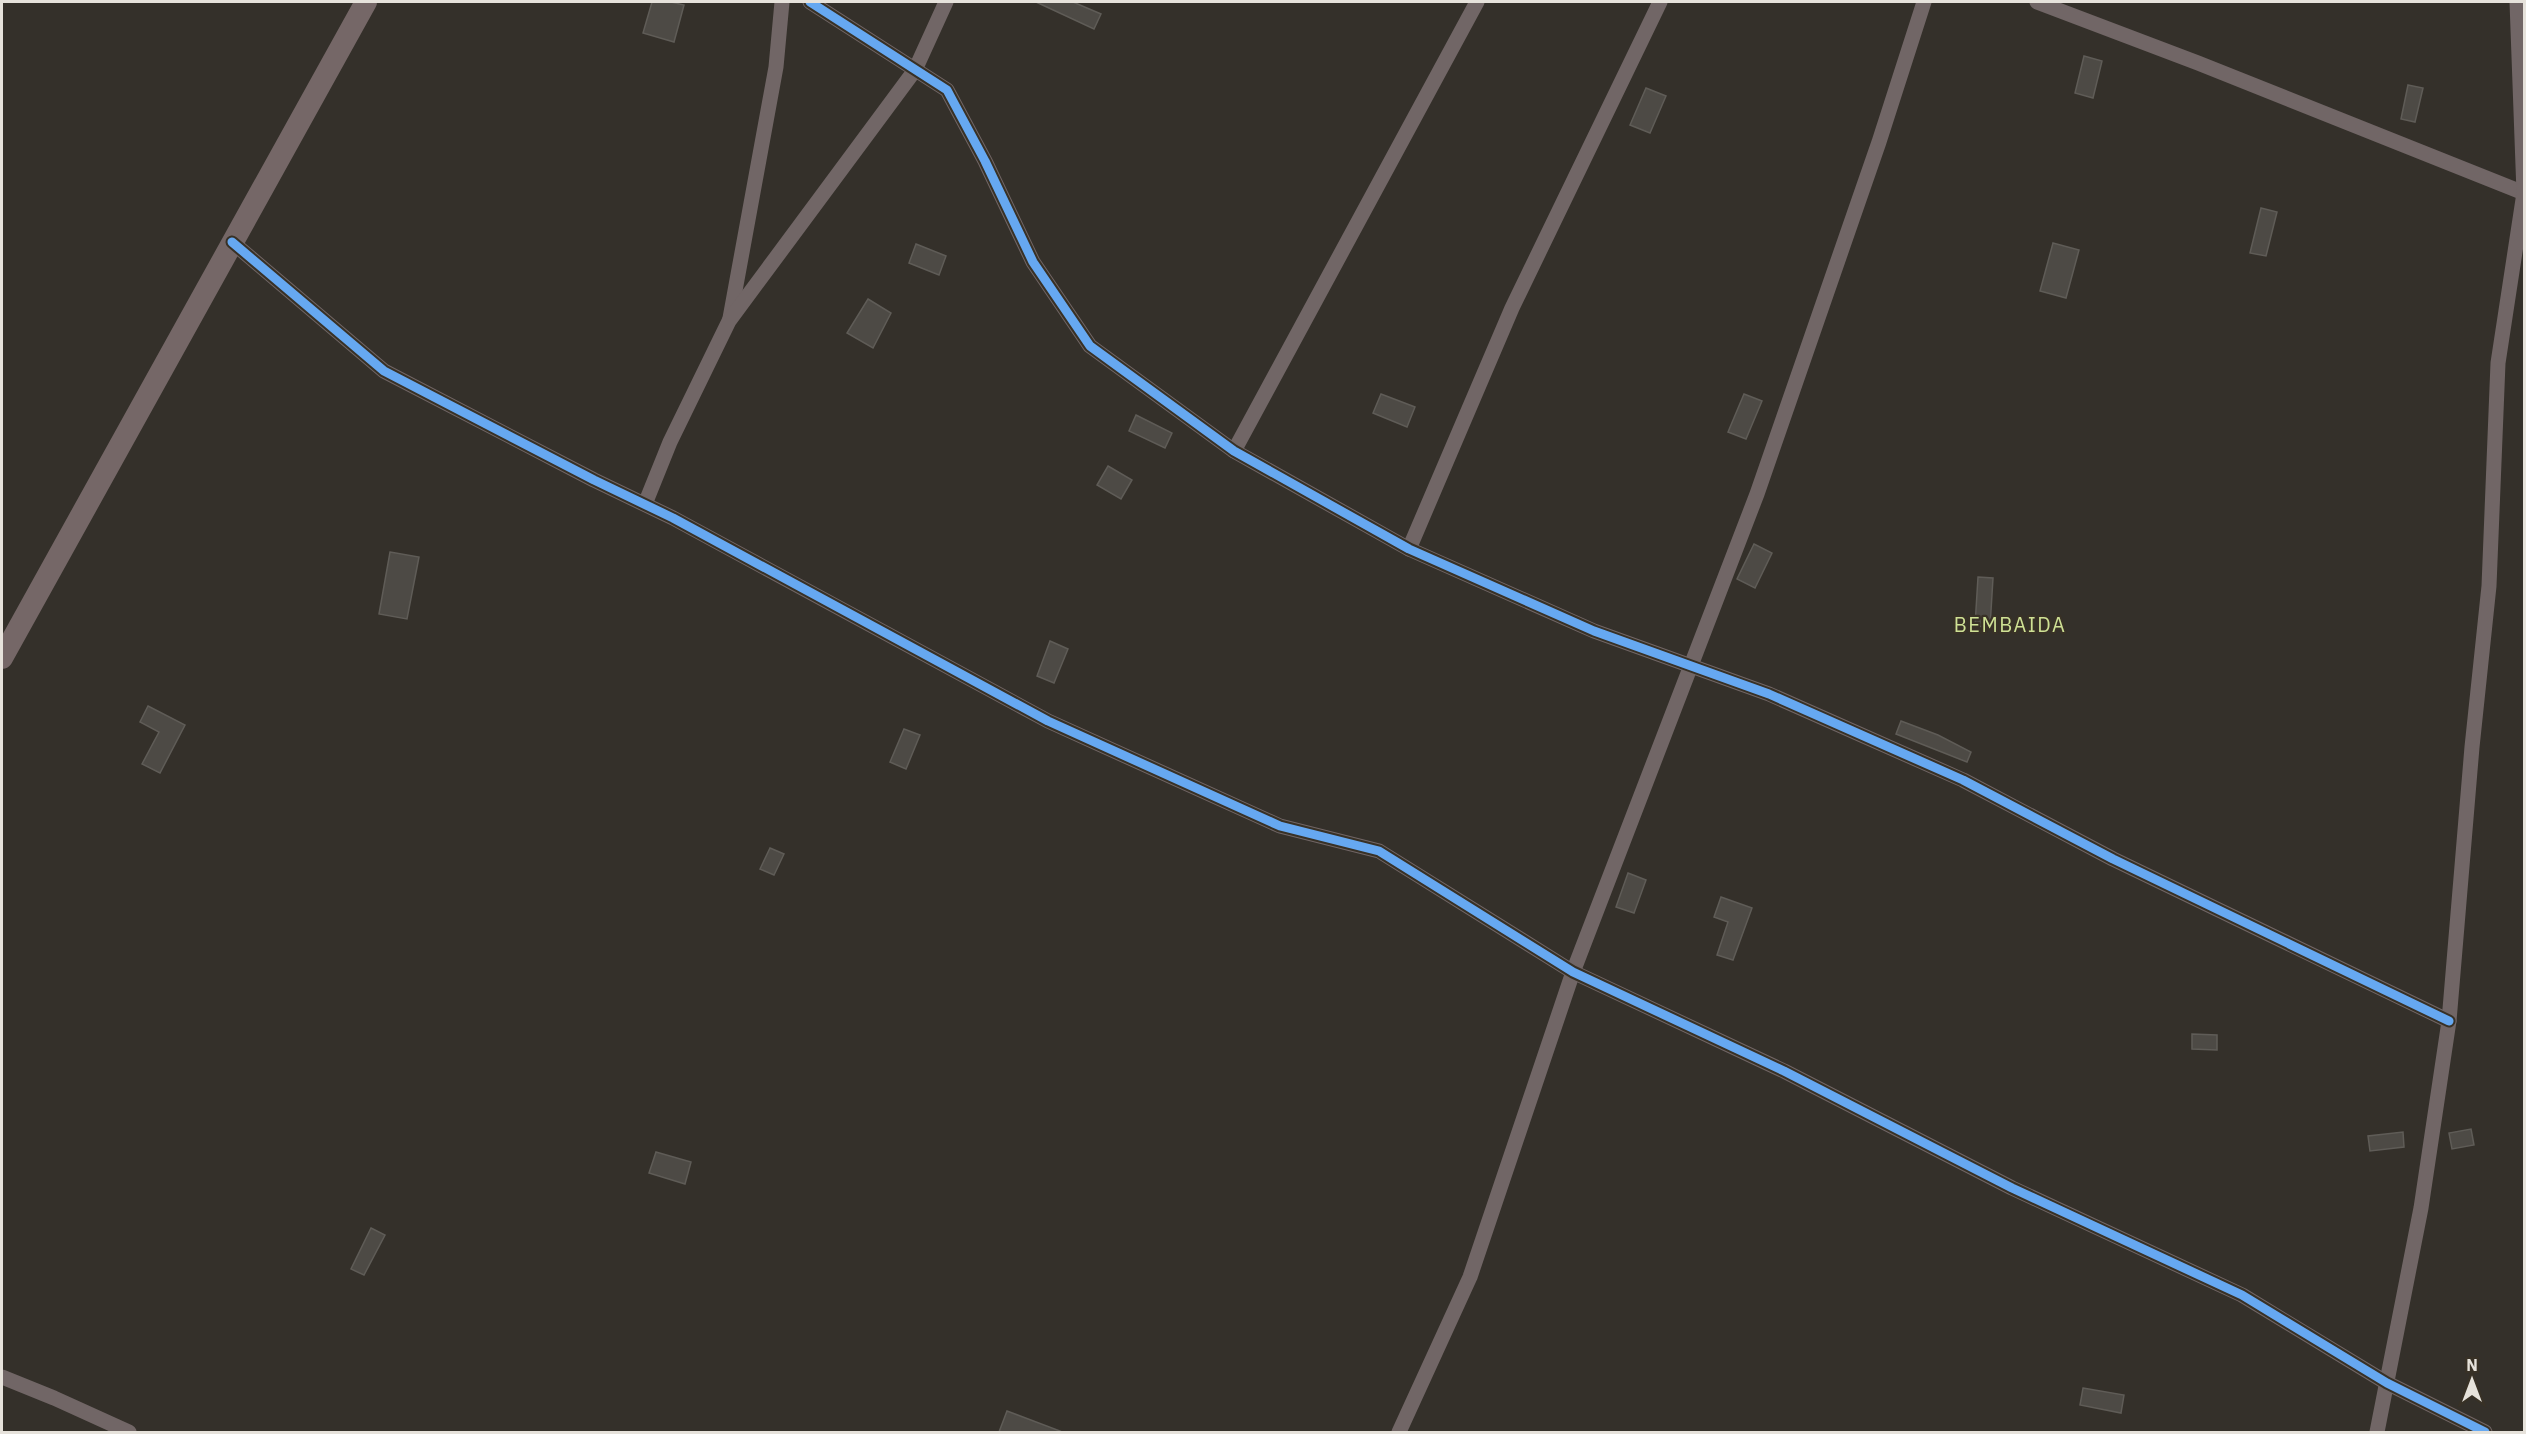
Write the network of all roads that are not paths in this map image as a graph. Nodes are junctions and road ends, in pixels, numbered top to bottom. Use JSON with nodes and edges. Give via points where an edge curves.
{"nodes":[{"id":1,"x":366,"y":2,"type":"edge"},
{"id":2,"x":782,"y":2,"type":"edge"},
{"id":3,"x":810,"y":2,"type":"edge"},
{"id":4,"x":946,"y":2,"type":"edge"},
{"id":5,"x":1477,"y":2,"type":"edge"},
{"id":6,"x":1660,"y":2,"type":"edge"},
{"id":7,"x":1924,"y":2,"type":"edge"},
{"id":8,"x":2037,"y":2,"type":"edge"},
{"id":9,"x":2517,"y":2,"type":"edge"},
{"id":10,"x":915,"y":70,"type":"junction"},
{"id":11,"x":2524,"y":193,"type":"edge"},
{"id":12,"x":232,"y":242,"type":"junction"},
{"id":13,"x":729,"y":321,"type":"junction"},
{"id":14,"x":1233,"y":451,"type":"junction"},
{"id":15,"x":645,"y":504,"type":"junction"},
{"id":16,"x":1408,"y":549,"type":"junction"},
{"id":17,"x":2,"y":658,"type":"edge"},
{"id":18,"x":1691,"y":666,"type":"junction"},
{"id":19,"x":1573,"y":972,"type":"junction"},
{"id":20,"x":2449,"y":1021,"type":"junction"},
{"id":21,"x":2,"y":1377,"type":"edge"},
{"id":22,"x":2387,"y":1383,"type":"junction"},
{"id":23,"x":129,"y":1432,"type":"edge"},
{"id":24,"x":1399,"y":1432,"type":"edge"},
{"id":25,"x":2377,"y":1432,"type":"edge"},
{"id":26,"x":2485,"y":1432,"type":"edge"}],
"edges":[{"from":1,"to":12,"type":"street"},
{"from":2,"to":13,"type":"street","via":[[776,67]]},
{"from":3,"to":10,"type":"street"},
{"from":4,"to":10,"type":"street"},
{"from":5,"to":14,"type":"street"},
{"from":6,"to":16,"type":"street","via":[[1512,308]]},
{"from":7,"to":18,"type":"street","via":[[1757,495]]},
{"from":8,"to":11,"type":"street"},
{"from":9,"to":11,"type":"street"},
{"from":10,"to":13,"type":"street"},
{"from":10,"to":14,"type":"street","via":[[947,90],[1033,262],[1090,346]]},
{"from":11,"to":20,"type":"street","via":[[2498,363],[2489,586]]},
{"from":12,"to":15,"type":"street","via":[[384,371]]},
{"from":12,"to":17,"type":"street"},
{"from":13,"to":15,"type":"street","via":[[670,442]]},
{"from":14,"to":16,"type":"street"},
{"from":15,"to":19,"type":"street","via":[[1048,721],[1280,826],[1379,851]]},
{"from":16,"to":18,"type":"street","via":[[1594,631]]},
{"from":18,"to":19,"type":"street"},
{"from":18,"to":20,"type":"street","via":[[1769,694],[1963,780],[2124,865]]},
{"from":19,"to":22,"type":"street","via":[[1784,1071],[2012,1188],[2242,1295]]},
{"from":19,"to":24,"type":"street","via":[[1470,1277]]},
{"from":20,"to":22,"type":"street","via":[[2421,1208]]},
{"from":21,"to":23,"type":"street"},
{"from":22,"to":25,"type":"street"},
{"from":22,"to":26,"type":"street"}]}
